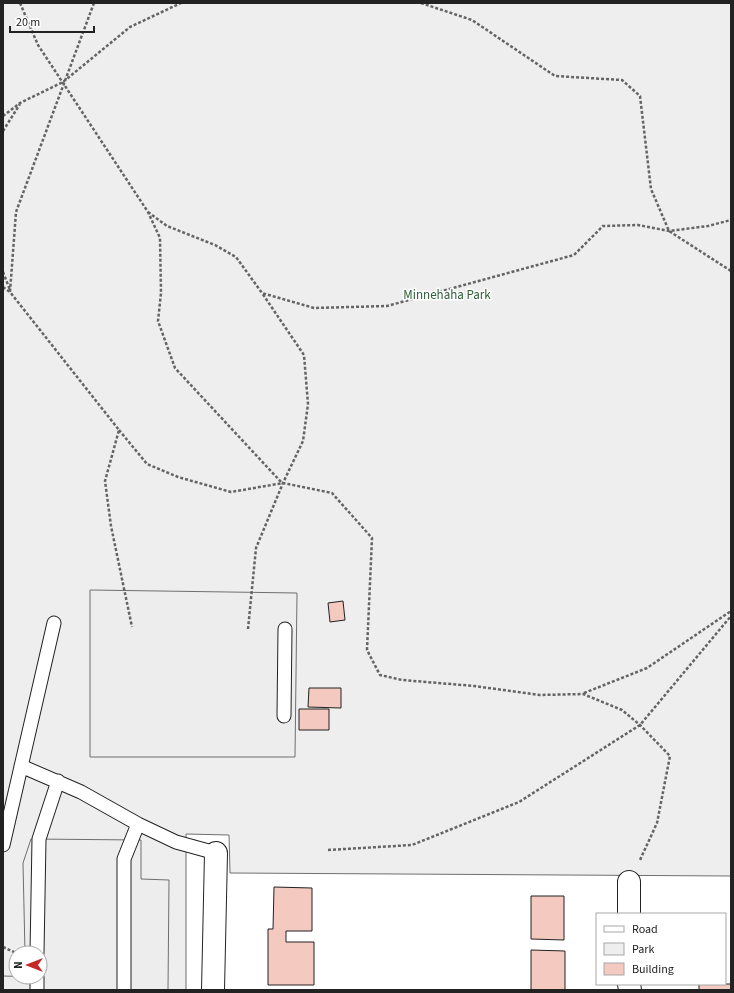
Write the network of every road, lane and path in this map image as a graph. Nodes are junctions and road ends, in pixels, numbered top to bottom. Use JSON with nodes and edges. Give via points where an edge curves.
{"nodes":[{"id":1,"x":20,"y":3,"type":"edge"},
{"id":2,"x":94,"y":3,"type":"edge"},
{"id":3,"x":181,"y":3,"type":"edge"},
{"id":4,"x":421,"y":3,"type":"edge"},
{"id":5,"x":63,"y":82,"type":"junction"},
{"id":6,"x":20,"y":104,"type":"junction"},
{"id":7,"x":3,"y":116,"type":"edge"},
{"id":8,"x":3,"y":131,"type":"edge"},
{"id":9,"x":148,"y":212,"type":"junction"},
{"id":10,"x":731,"y":220,"type":"edge"},
{"id":11,"x":669,"y":231,"type":"junction"},
{"id":12,"x":731,"y":271,"type":"edge"},
{"id":13,"x":3,"y":272,"type":"edge"},
{"id":14,"x":3,"y":287,"type":"edge"},
{"id":15,"x":10,"y":292,"type":"junction"},
{"id":16,"x":262,"y":293,"type":"junction"},
{"id":17,"x":119,"y":430,"type":"junction"},
{"id":18,"x":283,"y":483,"type":"junction"},
{"id":19,"x":731,"y":611,"type":"edge"},
{"id":20,"x":731,"y":616,"type":"edge"},
{"id":21,"x":54,"y":624,"type":"dead end"},
{"id":22,"x":132,"y":627,"type":"dead end"},
{"id":23,"x":248,"y":629,"type":"dead end"},
{"id":24,"x":285,"y":629,"type":"dead end"},
{"id":25,"x":583,"y":694,"type":"junction"},
{"id":26,"x":284,"y":716,"type":"dead end"},
{"id":27,"x":640,"y":725,"type":"junction"},
{"id":28,"x":21,"y":766,"type":"junction"},
{"id":29,"x":58,"y":781,"type":"junction"},
{"id":30,"x":138,"y":824,"type":"junction"},
{"id":31,"x":3,"y":845,"type":"edge"},
{"id":32,"x":328,"y":850,"type":"dead end"},
{"id":33,"x":216,"y":853,"type":"joint"},
{"id":34,"x":629,"y":882,"type":"joint"},
{"id":35,"x":629,"y":913,"type":"edge"},
{"id":36,"x":37,"y":945,"type":"edge"},
{"id":37,"x":124,"y":990,"type":"edge"},
{"id":38,"x":212,"y":990,"type":"edge"}],
"edges":[{"from":1,"to":5,"type":"path","via":[[38,45]]},
{"from":2,"to":5,"type":"path"},
{"from":3,"to":5,"type":"path","via":[[130,27]]},
{"from":4,"to":11,"type":"path","via":[[472,20],[554,76],[622,80],[627,84],[640,96],[651,189]]},
{"from":5,"to":6,"type":"path"},
{"from":5,"to":9,"type":"path"},
{"from":5,"to":15,"type":"path","via":[[16,212]]},
{"from":6,"to":7,"type":"path"},
{"from":6,"to":8,"type":"path"},
{"from":9,"to":16,"type":"path","via":[[167,226],[215,245],[236,257]]},
{"from":9,"to":18,"type":"path","via":[[160,238],[161,293],[158,321],[175,368]]},
{"from":10,"to":11,"type":"path"},
{"from":11,"to":12,"type":"path"},
{"from":11,"to":16,"type":"path","via":[[638,225],[603,226],[574,256],[387,306],[314,308]]},
{"from":13,"to":15,"type":"path"},
{"from":14,"to":15,"type":"path"},
{"from":15,"to":17,"type":"path"},
{"from":16,"to":18,"type":"path","via":[[304,355],[308,404],[303,441]]},
{"from":17,"to":18,"type":"path","via":[[147,464],[178,477],[231,492]]},
{"from":17,"to":22,"type":"path","via":[[105,481],[111,526]]},
{"from":18,"to":23,"type":"path","via":[[256,548]]},
{"from":18,"to":25,"type":"path","via":[[332,493],[372,538],[367,650],[380,675],[402,680],[540,695]]},
{"from":19,"to":25,"type":"path","via":[[646,668]]},
{"from":20,"to":27,"type":"path"},
{"from":21,"to":28,"type":"lane"},
{"from":24,"to":26,"type":"lane"},
{"from":25,"to":27,"type":"path","via":[[622,710]]},
{"from":27,"to":32,"type":"path","via":[[519,802],[412,845]]},
{"from":27,"to":34,"type":"path","via":[[670,756],[657,823]]},
{"from":28,"to":29,"type":"lane"},
{"from":28,"to":31,"type":"lane"},
{"from":29,"to":30,"type":"lane"},
{"from":29,"to":36,"type":"lane","via":[[39,839]]},
{"from":30,"to":33,"type":"lane","via":[[176,842]]},
{"from":30,"to":37,"type":"lane","via":[[124,859]]},
{"from":33,"to":38,"type":"street"},
{"from":34,"to":35,"type":"street"}]}
